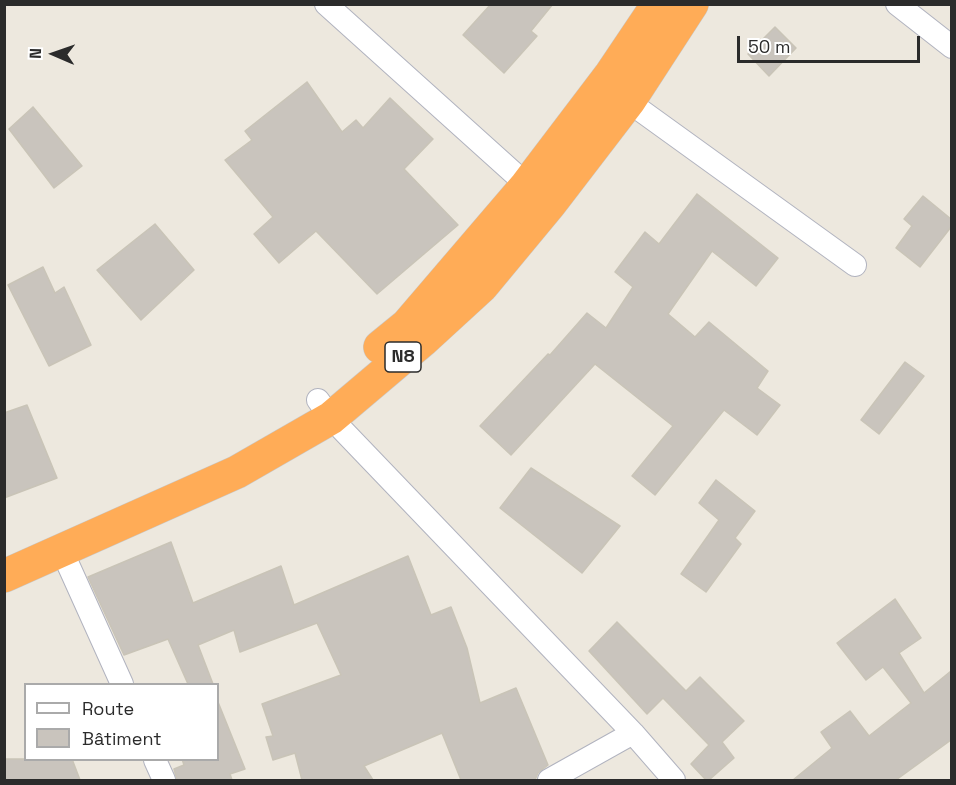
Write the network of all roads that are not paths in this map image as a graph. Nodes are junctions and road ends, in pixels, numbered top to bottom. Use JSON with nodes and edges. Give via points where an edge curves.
{"nodes":[{"id":1,"x":326,"y":4,"type":"edge"},
{"id":2,"x":658,"y":4,"type":"edge"},
{"id":3,"x":692,"y":4,"type":"edge"},
{"id":4,"x":897,"y":4,"type":"edge"},
{"id":5,"x":951,"y":47,"type":"edge"},
{"id":6,"x":616,"y":92,"type":"junction"},
{"id":7,"x":538,"y":195,"type":"junction"},
{"id":8,"x":855,"y":265,"type":"dead end"},
{"id":9,"x":324,"y":409,"type":"junction"},
{"id":10,"x":62,"y":551,"type":"junction"},
{"id":11,"x":4,"y":552,"type":"edge"},
{"id":12,"x":4,"y":576,"type":"edge"},
{"id":13,"x":122,"y":683,"type":"edge"},
{"id":14,"x":633,"y":733,"type":"junction"},
{"id":15,"x":156,"y":761,"type":"edge"},
{"id":16,"x":164,"y":780,"type":"edge"},
{"id":17,"x":549,"y":780,"type":"edge"},
{"id":18,"x":674,"y":780,"type":"edge"}],
"edges":[{"from":1,"to":7,"type":"street"},
{"from":2,"to":6,"type":"highway","number":"N8"},
{"from":3,"to":6,"type":"highway","number":"N8"},
{"from":4,"to":5,"type":"street"},
{"from":6,"to":7,"type":"highway","number":"N8"},
{"from":6,"to":8,"type":"street"},
{"from":7,"to":9,"type":"highway","number":"N8"},
{"from":9,"to":10,"type":"highway","number":"N8","via":[[237,472]]},
{"from":9,"to":11,"type":"highway","number":"N8"},
{"from":9,"to":14,"type":"street"},
{"from":10,"to":12,"type":"highway","number":"N8"},
{"from":10,"to":13,"type":"street"},
{"from":14,"to":17,"type":"street"},
{"from":14,"to":18,"type":"street"},
{"from":15,"to":16,"type":"street"}]}
